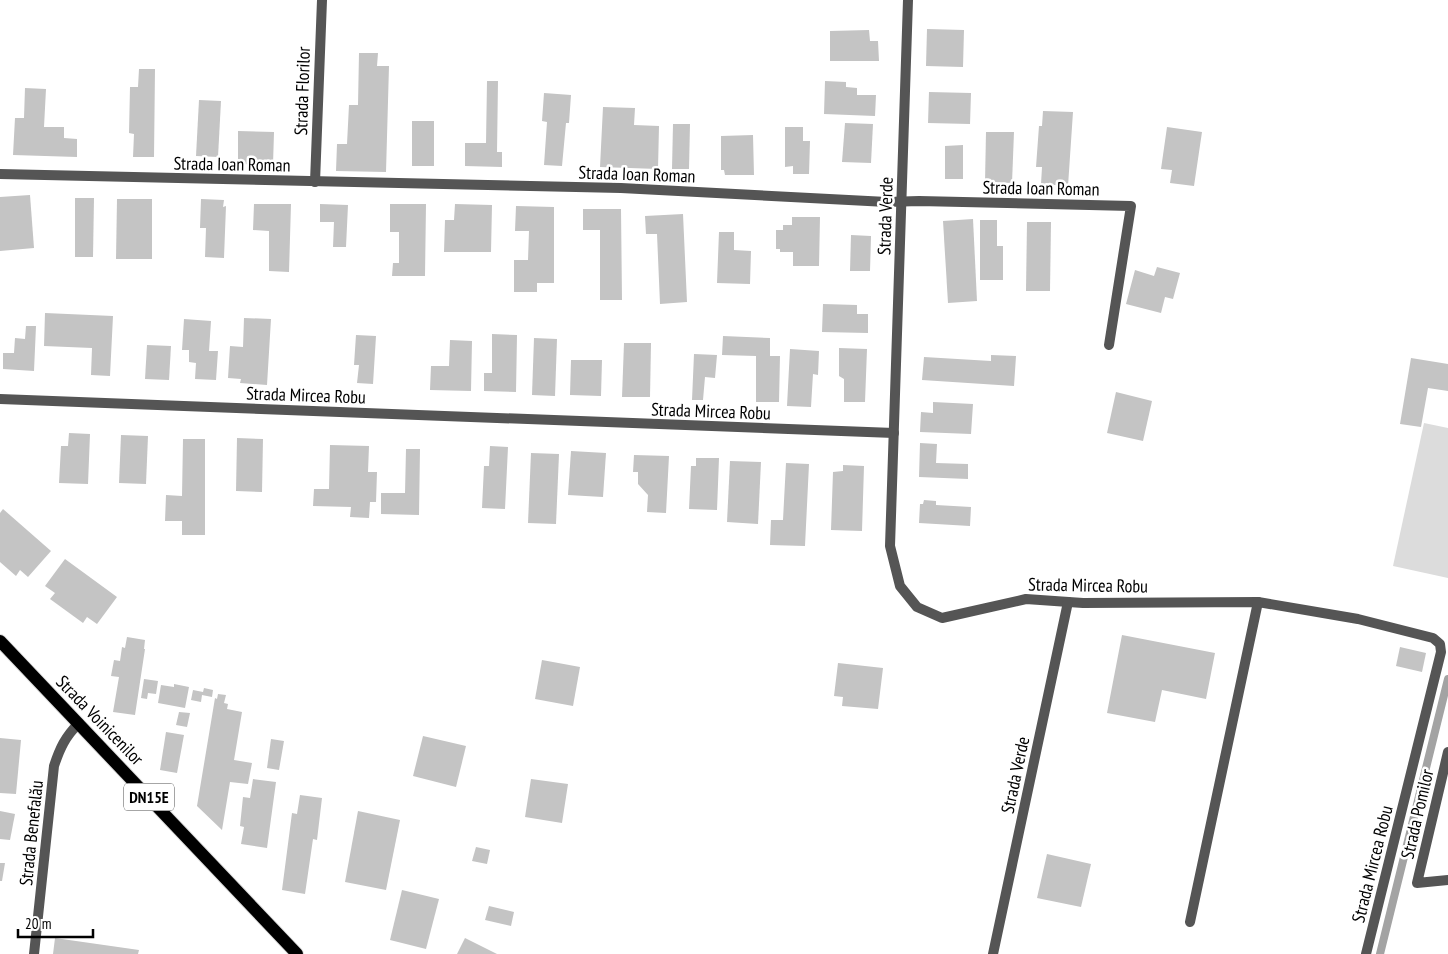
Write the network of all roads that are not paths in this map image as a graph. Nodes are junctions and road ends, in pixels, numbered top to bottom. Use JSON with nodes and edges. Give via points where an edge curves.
{"nodes":[{"id":1,"x":322,"y":0,"type":"edge"},
{"id":2,"x":908,"y":0,"type":"edge"},
{"id":3,"x":0,"y":174,"type":"edge"},
{"id":4,"x":315,"y":182,"type":"junction"},
{"id":5,"x":901,"y":202,"type":"junction"},
{"id":6,"x":1109,"y":345,"type":"dead end"},
{"id":7,"x":0,"y":400,"type":"edge"},
{"id":8,"x":894,"y":433,"type":"junction"},
{"id":9,"x":1068,"y":602,"type":"junction"},
{"id":10,"x":1258,"y":602,"type":"junction"},
{"id":11,"x":0,"y":641,"type":"edge"},
{"id":12,"x":79,"y":724,"type":"junction"},
{"id":13,"x":1448,"y":752,"type":"edge"},
{"id":14,"x":1448,"y":880,"type":"edge"},
{"id":15,"x":1190,"y":922,"type":"dead end"},
{"id":16,"x":34,"y":954,"type":"edge"},
{"id":17,"x":298,"y":954,"type":"edge"},
{"id":18,"x":994,"y":954,"type":"edge"},
{"id":19,"x":1366,"y":954,"type":"edge"}],
"edges":[{"from":1,"to":4,"type":"street","name":"Strada Florilor"},
{"from":2,"to":5,"type":"street","name":"Strada Verde"},
{"from":3,"to":4,"type":"street","name":"Strada Ioan Roman"},
{"from":4,"to":5,"type":"street","name":"Strada Ioan Roman","via":[[622,188]]},
{"from":5,"to":6,"type":"street","name":"Strada Ioan Roman","via":[[1131,206]]},
{"from":5,"to":8,"type":"street","name":"Strada Verde"},
{"from":7,"to":8,"type":"street","name":"Strada Mircea Robu"},
{"from":8,"to":9,"type":"street","name":"Strada Mircea Robu","via":[[890,546],[900,586],[917,607],[942,618],[1026,599]]},
{"from":9,"to":10,"type":"street","name":"Strada Mircea Robu"},
{"from":9,"to":18,"type":"street","name":"Strada Verde"},
{"from":10,"to":15,"type":"street"},
{"from":10,"to":19,"type":"street","name":"Strada Mircea Robu","via":[[1358,620],[1433,638],[1440,644],[1441,652]]},
{"from":11,"to":12,"type":"main road","name":"Strada Voinicenilor","number":"DN15E"},
{"from":12,"to":16,"type":"street","name":"Strada Benefalău","via":[[61,746],[54,766]]},
{"from":12,"to":17,"type":"main road","name":"Strada Voinicenilor","number":"DN15E"},
{"from":13,"to":14,"type":"street","name":"Strada Pomilor","via":[[1417,883]]}]}
